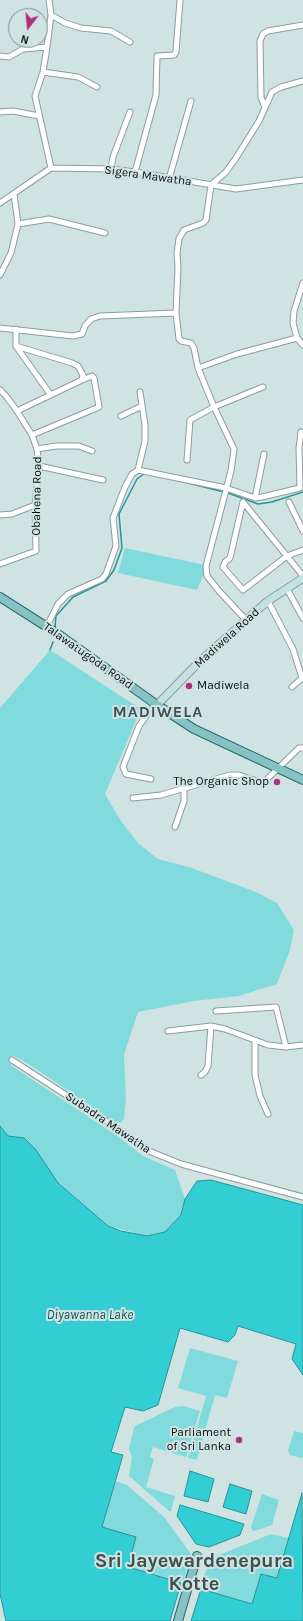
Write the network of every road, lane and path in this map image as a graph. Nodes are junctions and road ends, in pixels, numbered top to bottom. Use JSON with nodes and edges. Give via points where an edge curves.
{"nodes":[{"id":1,"x":49,"y":0,"type":"edge"},
{"id":2,"x":180,"y":0,"type":"edge"},
{"id":3,"x":51,"y":15,"type":"junction"},
{"id":4,"x":303,"y":25,"type":"edge"},
{"id":5,"x":48,"y":39,"type":"edge"},
{"id":6,"x":130,"y":42,"type":"dead end"},
{"id":7,"x":35,"y":48,"type":"edge"},
{"id":8,"x":47,"y":48,"type":"edge"},
{"id":9,"x":0,"y":56,"type":"edge"},
{"id":10,"x":43,"y":72,"type":"junction"},
{"id":11,"x":303,"y":81,"type":"edge"},
{"id":12,"x":97,"y":87,"type":"dead end"},
{"id":13,"x":191,"y":101,"type":"dead end"},
{"id":14,"x":264,"y":105,"type":"junction"},
{"id":15,"x":0,"y":112,"type":"edge"},
{"id":16,"x":130,"y":112,"type":"dead end"},
{"id":17,"x":39,"y":116,"type":"junction"},
{"id":18,"x":51,"y":168,"type":"junction"},
{"id":19,"x":111,"y":169,"type":"junction"},
{"id":20,"x":135,"y":172,"type":"junction"},
{"id":21,"x":169,"y":179,"type":"junction"},
{"id":22,"x":303,"y":180,"type":"edge"},
{"id":23,"x":210,"y":185,"type":"junction"},
{"id":24,"x":14,"y":194,"type":"junction"},
{"id":25,"x":0,"y":203,"type":"edge"},
{"id":26,"x":18,"y":224,"type":"junction"},
{"id":27,"x":105,"y":233,"type":"dead end"},
{"id":28,"x":0,"y":275,"type":"edge"},
{"id":29,"x":303,"y":283,"type":"edge"},
{"id":30,"x":176,"y":314,"type":"junction"},
{"id":31,"x":0,"y":328,"type":"edge"},
{"id":32,"x":16,"y":329,"type":"junction"},
{"id":33,"x":297,"y":338,"type":"junction"},
{"id":34,"x":303,"y":345,"type":"edge"},
{"id":35,"x":16,"y":346,"type":"junction"},
{"id":36,"x":198,"y":368,"type":"junction"},
{"id":37,"x":82,"y":380,"type":"junction"},
{"id":38,"x":263,"y":387,"type":"dead end"},
{"id":39,"x":0,"y":390,"type":"edge"},
{"id":40,"x":140,"y":392,"type":"dead end"},
{"id":41,"x":50,"y":394,"type":"junction"},
{"id":42,"x":142,"y":406,"type":"junction"},
{"id":43,"x":214,"y":407,"type":"junction"},
{"id":44,"x":17,"y":410,"type":"junction"},
{"id":45,"x":121,"y":416,"type":"dead end"},
{"id":46,"x":302,"y":432,"type":"dead end"},
{"id":47,"x":32,"y":436,"type":"junction"},
{"id":48,"x":37,"y":449,"type":"junction"},
{"id":49,"x":92,"y":450,"type":"dead end"},
{"id":50,"x":264,"y":454,"type":"dead end"},
{"id":51,"x":187,"y":460,"type":"dead end"},
{"id":52,"x":39,"y":466,"type":"junction"},
{"id":53,"x":138,"y":470,"type":"junction"},
{"id":54,"x":103,"y":480,"type":"dead end"},
{"id":55,"x":225,"y":491,"type":"junction"},
{"id":56,"x":256,"y":498,"type":"junction"},
{"id":57,"x":289,"y":502,"type":"dead end"},
{"id":58,"x":35,"y":505,"type":"junction"},
{"id":59,"x":0,"y":515,"type":"edge"},
{"id":60,"x":303,"y":531,"type":"edge"},
{"id":61,"x":303,"y":550,"type":"edge"},
{"id":62,"x":287,"y":556,"type":"junction"},
{"id":63,"x":0,"y":564,"type":"edge"},
{"id":64,"x":303,"y":577,"type":"edge"},
{"id":65,"x":286,"y":589,"type":"junction"},
{"id":66,"x":0,"y":597,"type":"edge"},
{"id":67,"x":268,"y":601,"type":"junction"},
{"id":68,"x":303,"y":618,"type":"edge"},
{"id":69,"x":246,"y":620,"type":"junction"},
{"id":70,"x":47,"y":626,"type":"junction"},
{"id":71,"x":292,"y":687,"type":"dead end"},
{"id":72,"x":157,"y":706,"type":"junction"},
{"id":73,"x":303,"y":748,"type":"edge"},
{"id":74,"x":278,"y":768,"type":"junction"},
{"id":75,"x":151,"y":779,"type":"dead end"},
{"id":76,"x":303,"y":780,"type":"edge"},
{"id":77,"x":184,"y":788,"type":"junction"},
{"id":78,"x":133,"y":798,"type":"dead end"},
{"id":79,"x":175,"y":827,"type":"dead end"},
{"id":80,"x":216,"y":1011,"type":"dead end"},
{"id":81,"x":211,"y":1026,"type":"junction"},
{"id":82,"x":168,"y":1031,"type":"dead end"},
{"id":83,"x":255,"y":1041,"type":"junction"},
{"id":84,"x":303,"y":1045,"type":"edge"},
{"id":85,"x":286,"y":1048,"type":"junction"},
{"id":86,"x":12,"y":1060,"type":"dead end"},
{"id":87,"x":201,"y":1075,"type":"dead end"},
{"id":88,"x":268,"y":1114,"type":"dead end"},
{"id":89,"x":303,"y":1197,"type":"edge"},
{"id":90,"x":178,"y":1621,"type":"edge"},
{"id":91,"x":184,"y":1621,"type":"edge"}],
"edges":[{"from":1,"to":3,"type":"street"},
{"from":2,"to":20,"type":"street","via":[[176,52],[174,55],[157,56],[156,95]]},
{"from":3,"to":5,"type":"street"},
{"from":3,"to":6,"type":"street","via":[[65,24],[111,31]]},
{"from":4,"to":14,"type":"street","via":[[263,34],[260,41],[261,97]]},
{"from":7,"to":9,"type":"street","via":[[23,49],[9,57]]},
{"from":8,"to":10,"type":"street"},
{"from":10,"to":12,"type":"street","via":[[78,77]]},
{"from":10,"to":17,"type":"street","via":[[35,96]]},
{"from":11,"to":14,"type":"street","via":[[272,92]]},
{"from":13,"to":21,"type":"street"},
{"from":14,"to":23,"type":"street","via":[[259,121],[236,158]]},
{"from":15,"to":17,"type":"street","via":[[12,111]]},
{"from":16,"to":19,"type":"street","via":[[112,157]]},
{"from":17,"to":18,"type":"street"},
{"from":18,"to":19,"type":"street","name":"Sigera Mawatha"},
{"from":18,"to":24,"type":"street"},
{"from":19,"to":20,"type":"street","name":"Sigera Mawatha"},
{"from":20,"to":21,"type":"street","name":"Sigera Mawatha"},
{"from":21,"to":23,"type":"street","name":"Sigera Mawatha"},
{"from":22,"to":23,"type":"street","name":"Sigera Mawatha","via":[[236,189]]},
{"from":23,"to":30,"type":"street","via":[[206,220],[184,230],[179,239]]},
{"from":24,"to":25,"type":"street"},
{"from":24,"to":26,"type":"street"},
{"from":26,"to":27,"type":"street","via":[[49,219]]},
{"from":26,"to":28,"type":"street","via":[[11,253]]},
{"from":29,"to":33,"type":"street","via":[[294,311],[293,323]]},
{"from":30,"to":32,"type":"street","via":[[100,316],[91,319],[82,334],[73,336]]},
{"from":30,"to":36,"type":"street","via":[[179,339],[194,348]]},
{"from":31,"to":32,"type":"street"},
{"from":32,"to":35,"type":"street"},
{"from":33,"to":34,"type":"street"},
{"from":33,"to":36,"type":"street","via":[[237,354]]},
{"from":35,"to":37,"type":"street","via":[[78,366],[83,375]]},
{"from":35,"to":41,"type":"street"},
{"from":36,"to":43,"type":"street"},
{"from":37,"to":41,"type":"street"},
{"from":37,"to":47,"type":"street","via":[[92,376],[94,378],[99,406]]},
{"from":38,"to":43,"type":"street"},
{"from":39,"to":44,"type":"street","name":"Obahena Road"},
{"from":40,"to":42,"type":"street"},
{"from":41,"to":44,"type":"street"},
{"from":42,"to":45,"type":"street"},
{"from":42,"to":53,"type":"street","via":[[145,441]]},
{"from":43,"to":51,"type":"street","via":[[190,420]]},
{"from":43,"to":55,"type":"street","via":[[234,448]]},
{"from":44,"to":47,"type":"street","name":"Obahena Road"},
{"from":46,"to":56,"type":"street","via":[[299,448],[300,488]]},
{"from":47,"to":48,"type":"street","name":"Obahena Road"},
{"from":48,"to":49,"type":"street","via":[[79,446]]},
{"from":48,"to":52,"type":"street","name":"Obahena Road"},
{"from":50,"to":56,"type":"street"},
{"from":52,"to":54,"type":"street"},
{"from":52,"to":58,"type":"street","name":"Obahena Road"},
{"from":53,"to":55,"type":"street"},
{"from":53,"to":70,"type":"street","via":[[132,474],[125,487],[113,518],[116,546],[106,574],[102,579],[68,594],[58,604]]},
{"from":55,"to":56,"type":"street"},
{"from":55,"to":69,"type":"street","via":[[206,566],[207,576]]},
{"from":57,"to":60,"type":"street"},
{"from":58,"to":59,"type":"street","via":[[12,514]]},
{"from":58,"to":63,"type":"street","name":"Obahena Road","via":[[36,551]]},
{"from":61,"to":62,"type":"street"},
{"from":62,"to":62,"type":"street","via":[[263,526],[243,502],[230,558],[223,567],[243,590]]},
{"from":62,"to":64,"type":"street"},
{"from":64,"to":65,"type":"main road","name":"Madiwela Road"},
{"from":65,"to":67,"type":"main road","name":"Madiwela Road"},
{"from":65,"to":68,"type":"street"},
{"from":66,"to":70,"type":"main road","name":"Talawatugoda Road"},
{"from":67,"to":69,"type":"main road","name":"Madiwela Road"},
{"from":67,"to":71,"type":"street","via":[[293,649],[302,678]]},
{"from":69,"to":72,"type":"main road","name":"Madiwela Road","via":[[200,661]]},
{"from":70,"to":72,"type":"main road","name":"Talawatugoda Road"},
{"from":72,"to":74,"type":"main road","name":"Talawatugoda Road","via":[[210,738]]},
{"from":72,"to":75,"type":"street","via":[[139,726],[123,767],[126,774]]},
{"from":73,"to":74,"type":"street","via":[[299,748]]},
{"from":74,"to":76,"type":"main road","name":"Talawatugoda Road"},
{"from":74,"to":77,"type":"street","via":[[265,781],[230,774]]},
{"from":77,"to":78,"type":"street","via":[[162,795]]},
{"from":77,"to":79,"type":"street","via":[[184,801]]},
{"from":80,"to":85,"type":"street","via":[[276,1007]]},
{"from":81,"to":82,"type":"street"},
{"from":81,"to":83,"type":"street"},
{"from":81,"to":87,"type":"street","via":[[208,1066]]},
{"from":83,"to":85,"type":"street"},
{"from":83,"to":88,"type":"street","via":[[254,1075]]},
{"from":84,"to":85,"type":"street"},
{"from":86,"to":89,"type":"street","name":"Subadra Mawatha","via":[[149,1151],[181,1164]]},
{"from":90,"to":91,"type":"main road","via":[[199,1557]]}]}
